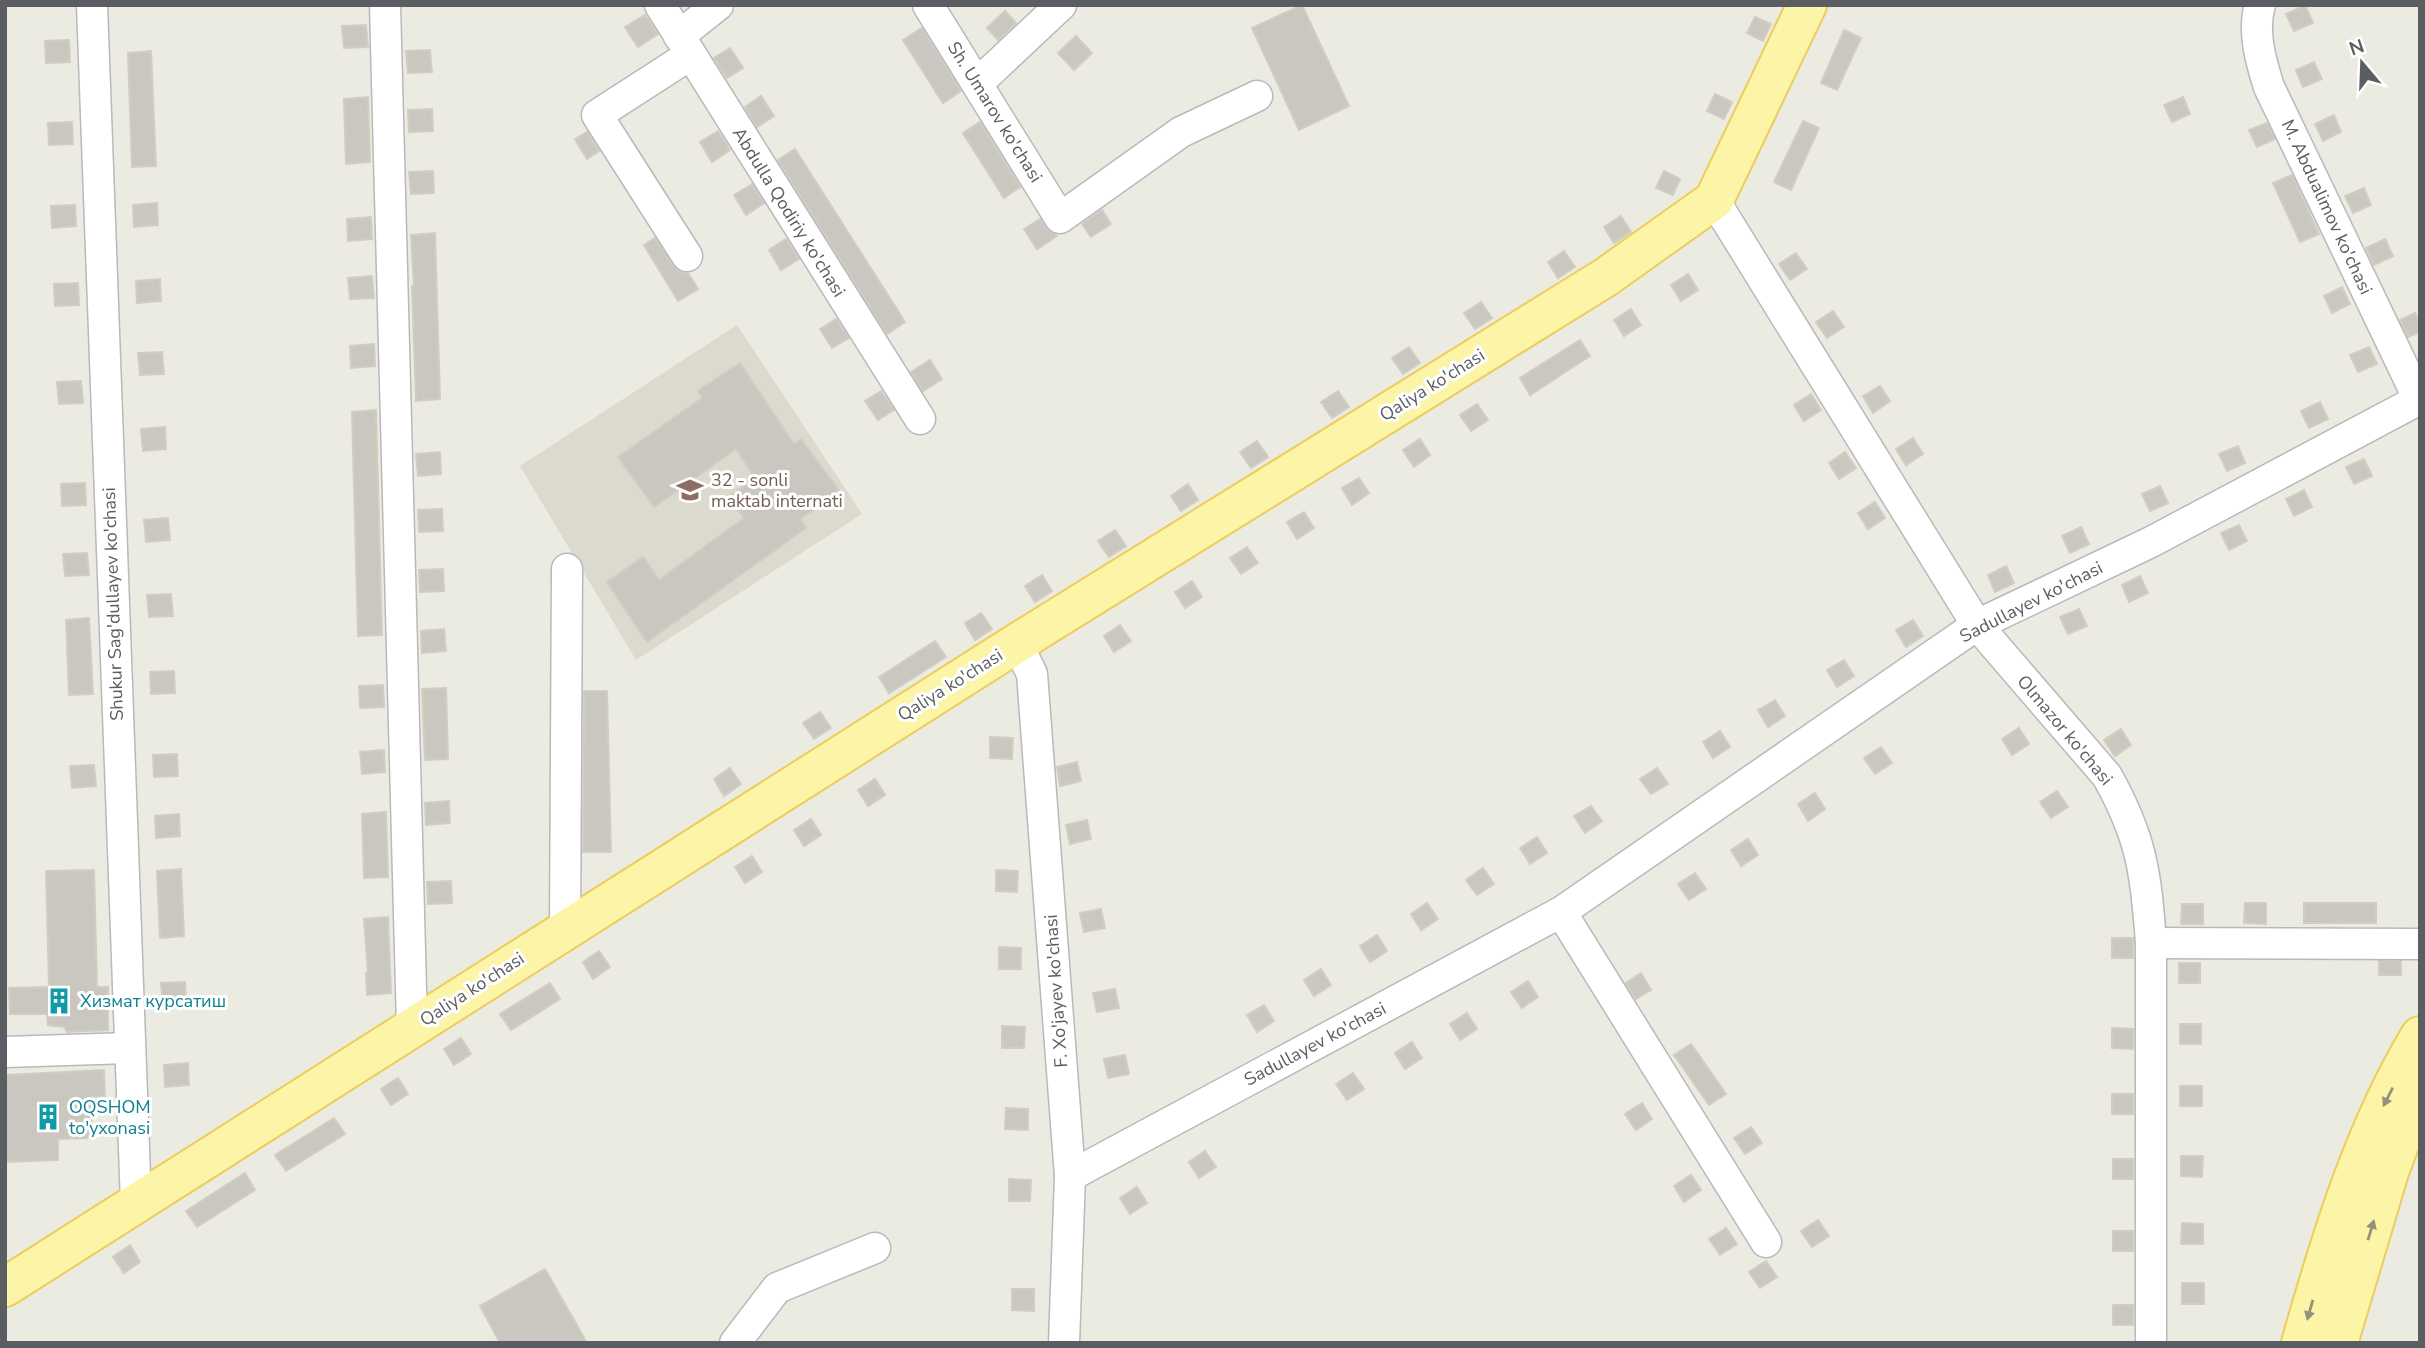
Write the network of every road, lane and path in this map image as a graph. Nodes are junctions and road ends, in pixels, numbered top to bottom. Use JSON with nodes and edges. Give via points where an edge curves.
{"nodes":[{"id":1,"x":92,"y":5,"type":"edge"},
{"id":2,"x":385,"y":5,"type":"edge"},
{"id":3,"x":660,"y":5,"type":"edge"},
{"id":4,"x":718,"y":5,"type":"edge"},
{"id":5,"x":928,"y":5,"type":"edge"},
{"id":6,"x":1061,"y":5,"type":"edge"},
{"id":7,"x":1807,"y":5,"type":"edge"},
{"id":8,"x":2260,"y":5,"type":"edge"},
{"id":9,"x":684,"y":45,"type":"junction"},
{"id":10,"x":978,"y":83,"type":"junction"},
{"id":11,"x":1258,"y":96,"type":"dead end"},
{"id":12,"x":1714,"y":200,"type":"junction"},
{"id":13,"x":687,"y":256,"type":"dead end"},
{"id":14,"x":2419,"y":400,"type":"edge"},
{"id":15,"x":919,"y":419,"type":"dead end"},
{"id":16,"x":567,"y":569,"type":"dead end"},
{"id":17,"x":1977,"y":625,"type":"junction"},
{"id":18,"x":1017,"y":643,"type":"junction"},
{"id":19,"x":1561,"y":912,"type":"junction"},
{"id":20,"x":565,"y":930,"type":"junction"},
{"id":21,"x":2151,"y":943,"type":"junction"},
{"id":22,"x":2420,"y":944,"type":"edge"},
{"id":23,"x":412,"y":1027,"type":"junction"},
{"id":24,"x":2420,"y":1037,"type":"edge"},
{"id":25,"x":129,"y":1048,"type":"junction"},
{"id":26,"x":5,"y":1052,"type":"edge"},
{"id":27,"x":2420,"y":1096,"type":"edge"},
{"id":28,"x":1070,"y":1176,"type":"junction"},
{"id":29,"x":136,"y":1203,"type":"junction"},
{"id":30,"x":1766,"y":1242,"type":"dead end"},
{"id":31,"x":875,"y":1248,"type":"dead end"},
{"id":32,"x":5,"y":1287,"type":"edge"},
{"id":33,"x":735,"y":1343,"type":"edge"},
{"id":34,"x":1064,"y":1343,"type":"edge"},
{"id":35,"x":2151,"y":1343,"type":"edge"},
{"id":36,"x":2301,"y":1343,"type":"edge"},
{"id":37,"x":2338,"y":1343,"type":"edge"}],
"edges":[{"from":1,"to":25,"type":"street","name":"Shukur Sag'dullayev ko'chasi"},
{"from":2,"to":23,"type":"street"},
{"from":3,"to":9,"type":"street","name":"Abdulla Qodiriy ko'chasi"},
{"from":4,"to":9,"type":"street"},
{"from":5,"to":10,"type":"street","name":"Sh. Umarov ko'chasi"},
{"from":6,"to":10,"type":"street"},
{"from":7,"to":12,"type":"main road","name":"Qaliya ko'chasi"},
{"from":8,"to":14,"type":"street","name":"M. Abdualimov ko'chasi","via":[[2259,56],[2269,87]]},
{"from":9,"to":13,"type":"street","via":[[597,115]]},
{"from":9,"to":15,"type":"street","name":"Abdulla Qodiriy ko'chasi"},
{"from":10,"to":11,"type":"street","name":"Sh. Umarov ko'chasi","via":[[1060,218],[1181,132]]},
{"from":12,"to":17,"type":"street","name":"Olmazor ko'chasi"},
{"from":12,"to":18,"type":"main road","name":"Qaliya ko'chasi","via":[[1606,277]]},
{"from":14,"to":17,"type":"street","name":"Sadullayev ko'chasi","via":[[2151,542]]},
{"from":16,"to":20,"type":"street"},
{"from":17,"to":19,"type":"street","name":"Sadullayev ko'chasi"},
{"from":17,"to":21,"type":"street","name":"Olmazor ko'chasi","via":[[2089,754],[2123,803],[2142,858]]},
{"from":18,"to":20,"type":"main road","name":"Qaliya ko'chasi"},
{"from":18,"to":28,"type":"street","name":"F. Xo'jayev ko'chasi","via":[[1032,674]]},
{"from":19,"to":28,"type":"street","name":"Sadullayev ko'chasi"},
{"from":19,"to":30,"type":"street"},
{"from":20,"to":23,"type":"main road","name":"Qaliya ko'chasi"},
{"from":21,"to":22,"type":"street"},
{"from":21,"to":35,"type":"street","name":"Olmazor ko'chasi"},
{"from":23,"to":29,"type":"main road","name":"Qaliya ko'chasi"},
{"from":24,"to":36,"type":"main road","one_way":true,"via":[[2361,1156]]},
{"from":25,"to":26,"type":"street"},
{"from":25,"to":29,"type":"street","name":"Shukur Sag'dullayev ko'chasi"},
{"from":37,"to":27,"type":"main road","one_way":true,"via":[[2389,1172]]},
{"from":28,"to":34,"type":"street","name":"F. Xo'jayev ko'chasi"},
{"from":29,"to":32,"type":"main road","name":"Qaliya ko'chasi"},
{"from":31,"to":33,"type":"street","via":[[777,1288]]}]}
